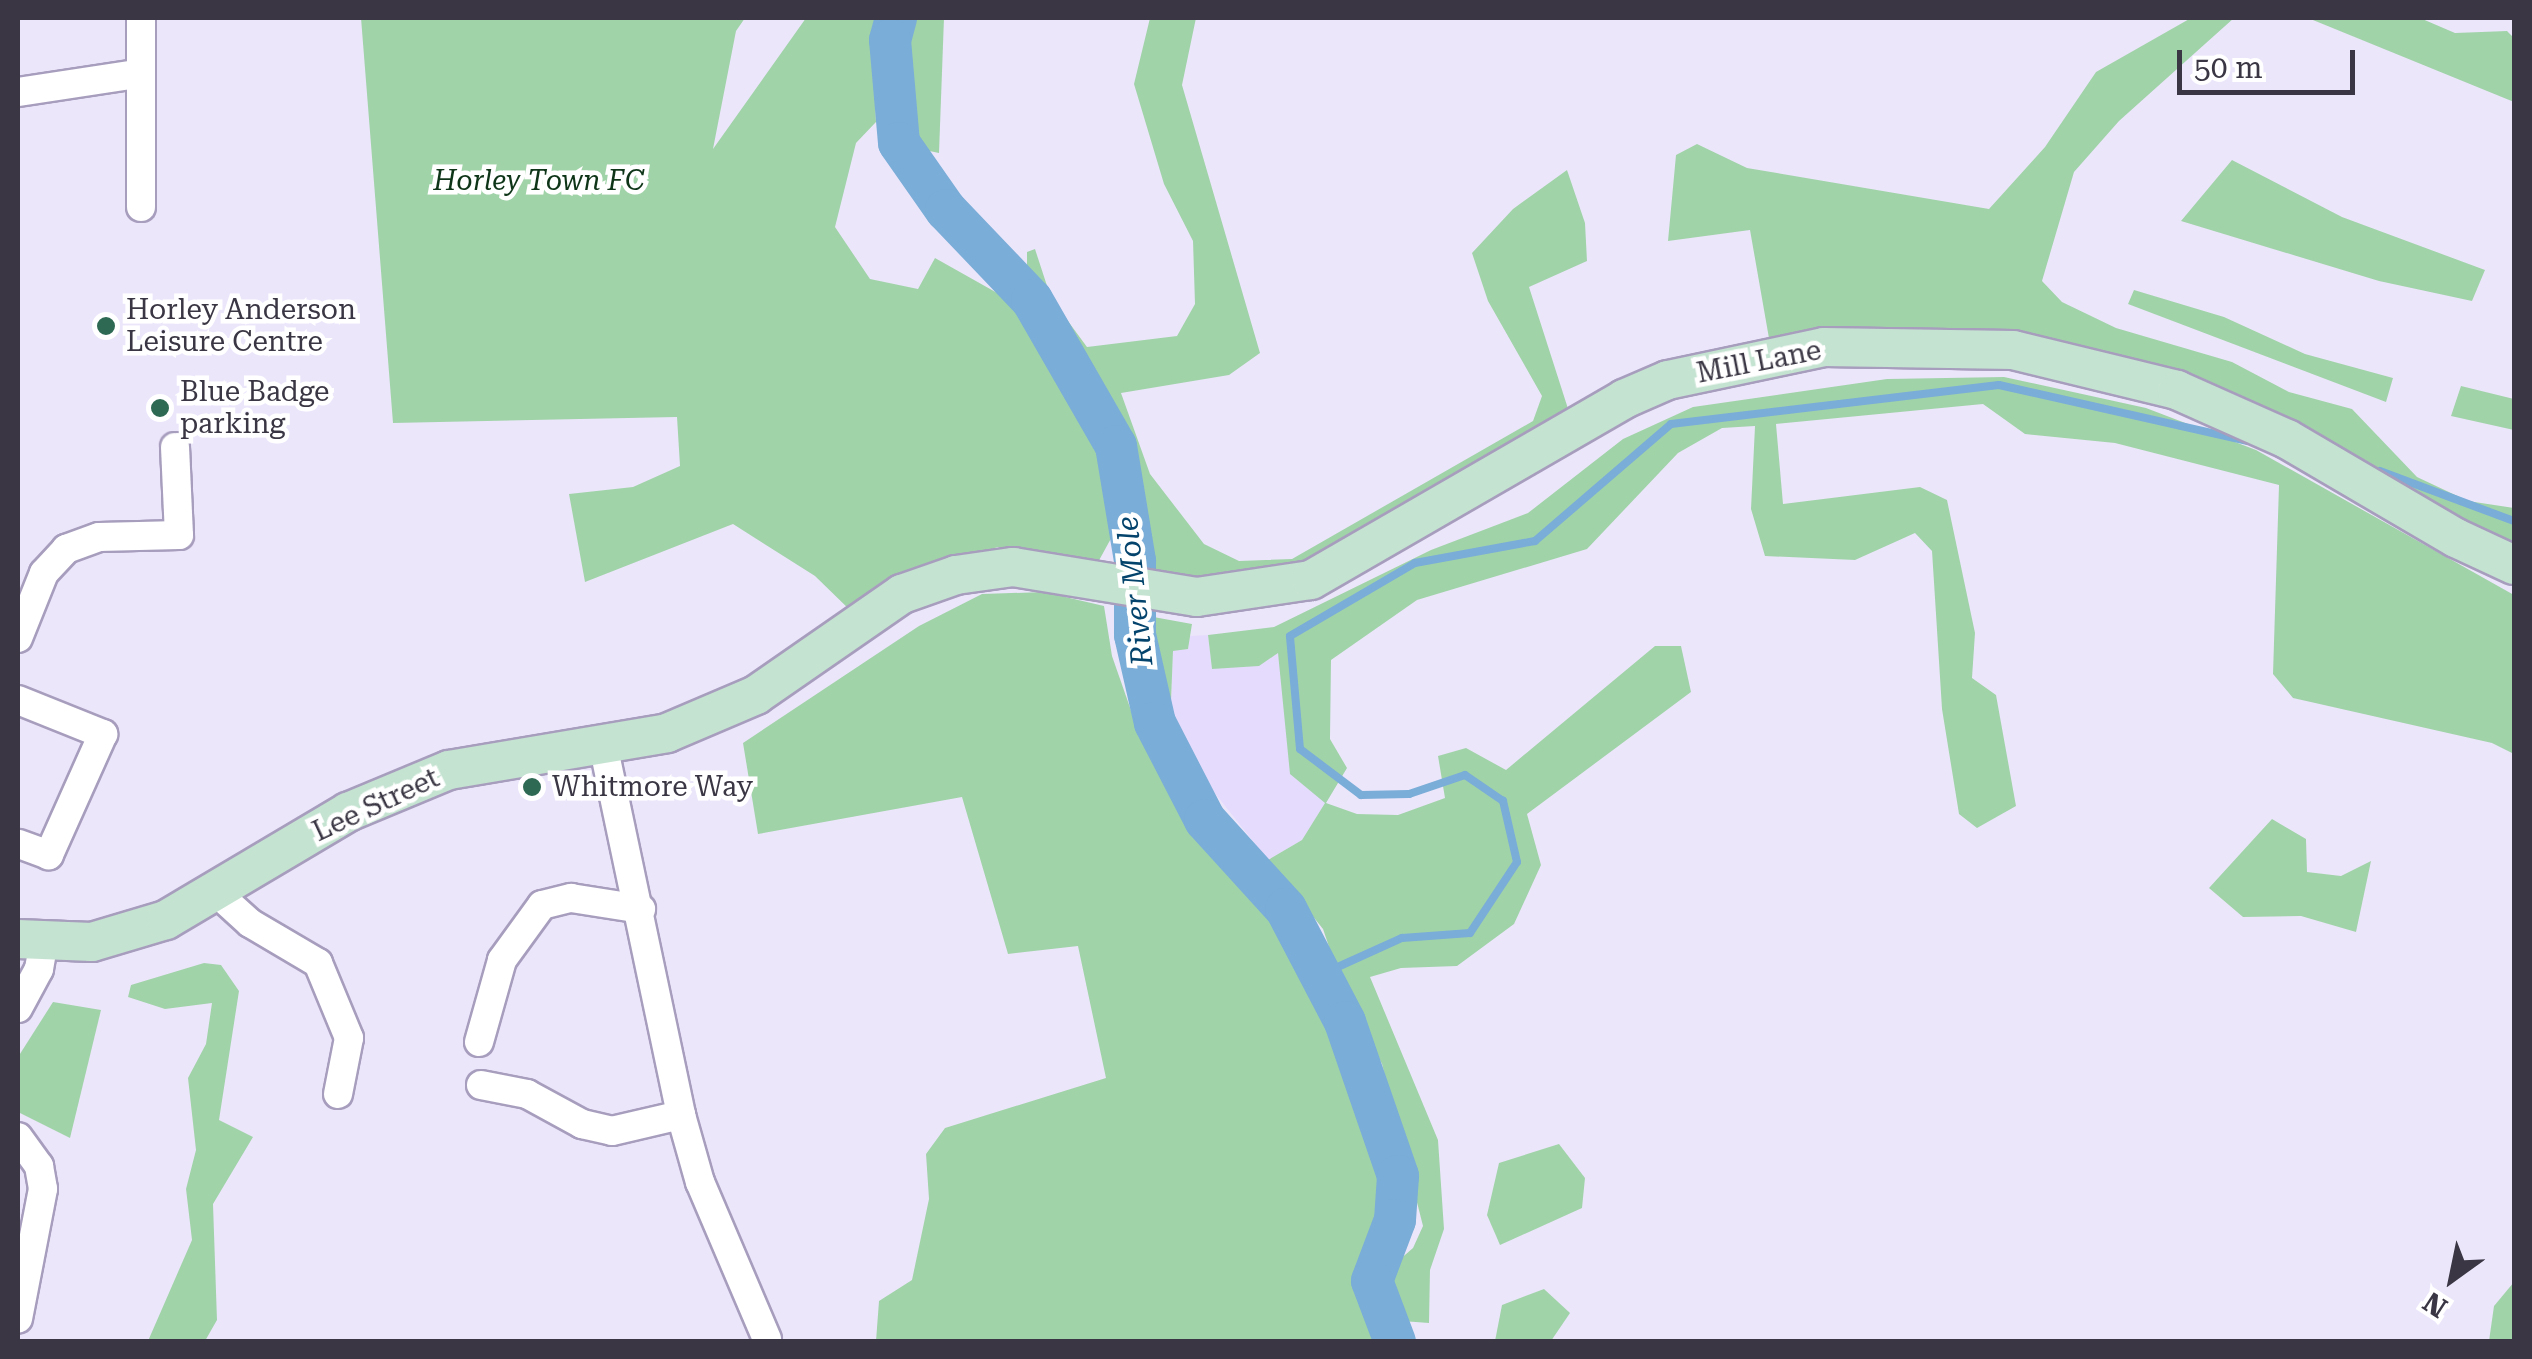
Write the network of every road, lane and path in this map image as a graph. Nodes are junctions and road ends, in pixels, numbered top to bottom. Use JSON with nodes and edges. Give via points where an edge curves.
{"nodes":[{"id":1,"x":141,"y":18,"type":"edge"},
{"id":2,"x":138,"y":74,"type":"junction"},
{"id":3,"x":18,"y":92,"type":"edge"},
{"id":4,"x":141,"y":208,"type":"dead end"},
{"id":5,"x":175,"y":447,"type":"dead end"},
{"id":6,"x":2514,"y":564,"type":"edge"},
{"id":7,"x":1013,"y":567,"type":"joint"},
{"id":8,"x":18,"y":638,"type":"edge"},
{"id":9,"x":18,"y":700,"type":"edge"},
{"id":10,"x":604,"y":749,"type":"junction"},
{"id":11,"x":18,"y":844,"type":"edge"},
{"id":12,"x":218,"y":894,"type":"junction"},
{"id":13,"x":642,"y":909,"type":"junction"},
{"id":14,"x":31,"y":940,"type":"edge"},
{"id":15,"x":18,"y":1008,"type":"edge"},
{"id":16,"x":480,"y":1042,"type":"dead end"},
{"id":17,"x":482,"y":1085,"type":"dead end"},
{"id":18,"x":338,"y":1094,"type":"dead end"},
{"id":19,"x":681,"y":1115,"type":"junction"},
{"id":20,"x":18,"y":1137,"type":"edge"},
{"id":21,"x":18,"y":1319,"type":"edge"},
{"id":22,"x":767,"y":1340,"type":"edge"}],
"edges":[{"from":1,"to":2,"type":"street"},
{"from":2,"to":3,"type":"street"},
{"from":2,"to":4,"type":"street"},
{"from":5,"to":8,"type":"street","via":[[179,535],[99,537],[66,549],[44,573]]},
{"from":6,"to":7,"type":"street","name":"Mill Lane","via":[[2456,538],[2287,439],[2177,390],[2013,350],[1842,347],[1666,381],[1583,420],[1312,580],[1198,597]]},
{"from":7,"to":10,"type":"street","name":"Lee Street","via":[[902,594],[756,695],[667,734]]},
{"from":9,"to":11,"type":"street","via":[[103,734],[49,855]]},
{"from":10,"to":12,"type":"street","name":"Lee Street","via":[[449,770],[421,780],[348,812]]},
{"from":10,"to":13,"type":"street"},
{"from":12,"to":14,"type":"street","name":"Lee Street","via":[[166,920],[92,942]]},
{"from":12,"to":18,"type":"street","via":[[250,923],[318,962],[348,1038]]},
{"from":13,"to":16,"type":"street","via":[[571,898],[542,905],[502,960]]},
{"from":13,"to":19,"type":"street"},
{"from":14,"to":15,"type":"street","via":[[40,969]]},
{"from":17,"to":19,"type":"street","via":[[527,1094],[582,1124],[612,1130]]},
{"from":19,"to":22,"type":"street","via":[[700,1182]]},
{"from":20,"to":21,"type":"street","via":[[39,1166],[43,1188]]}]}
